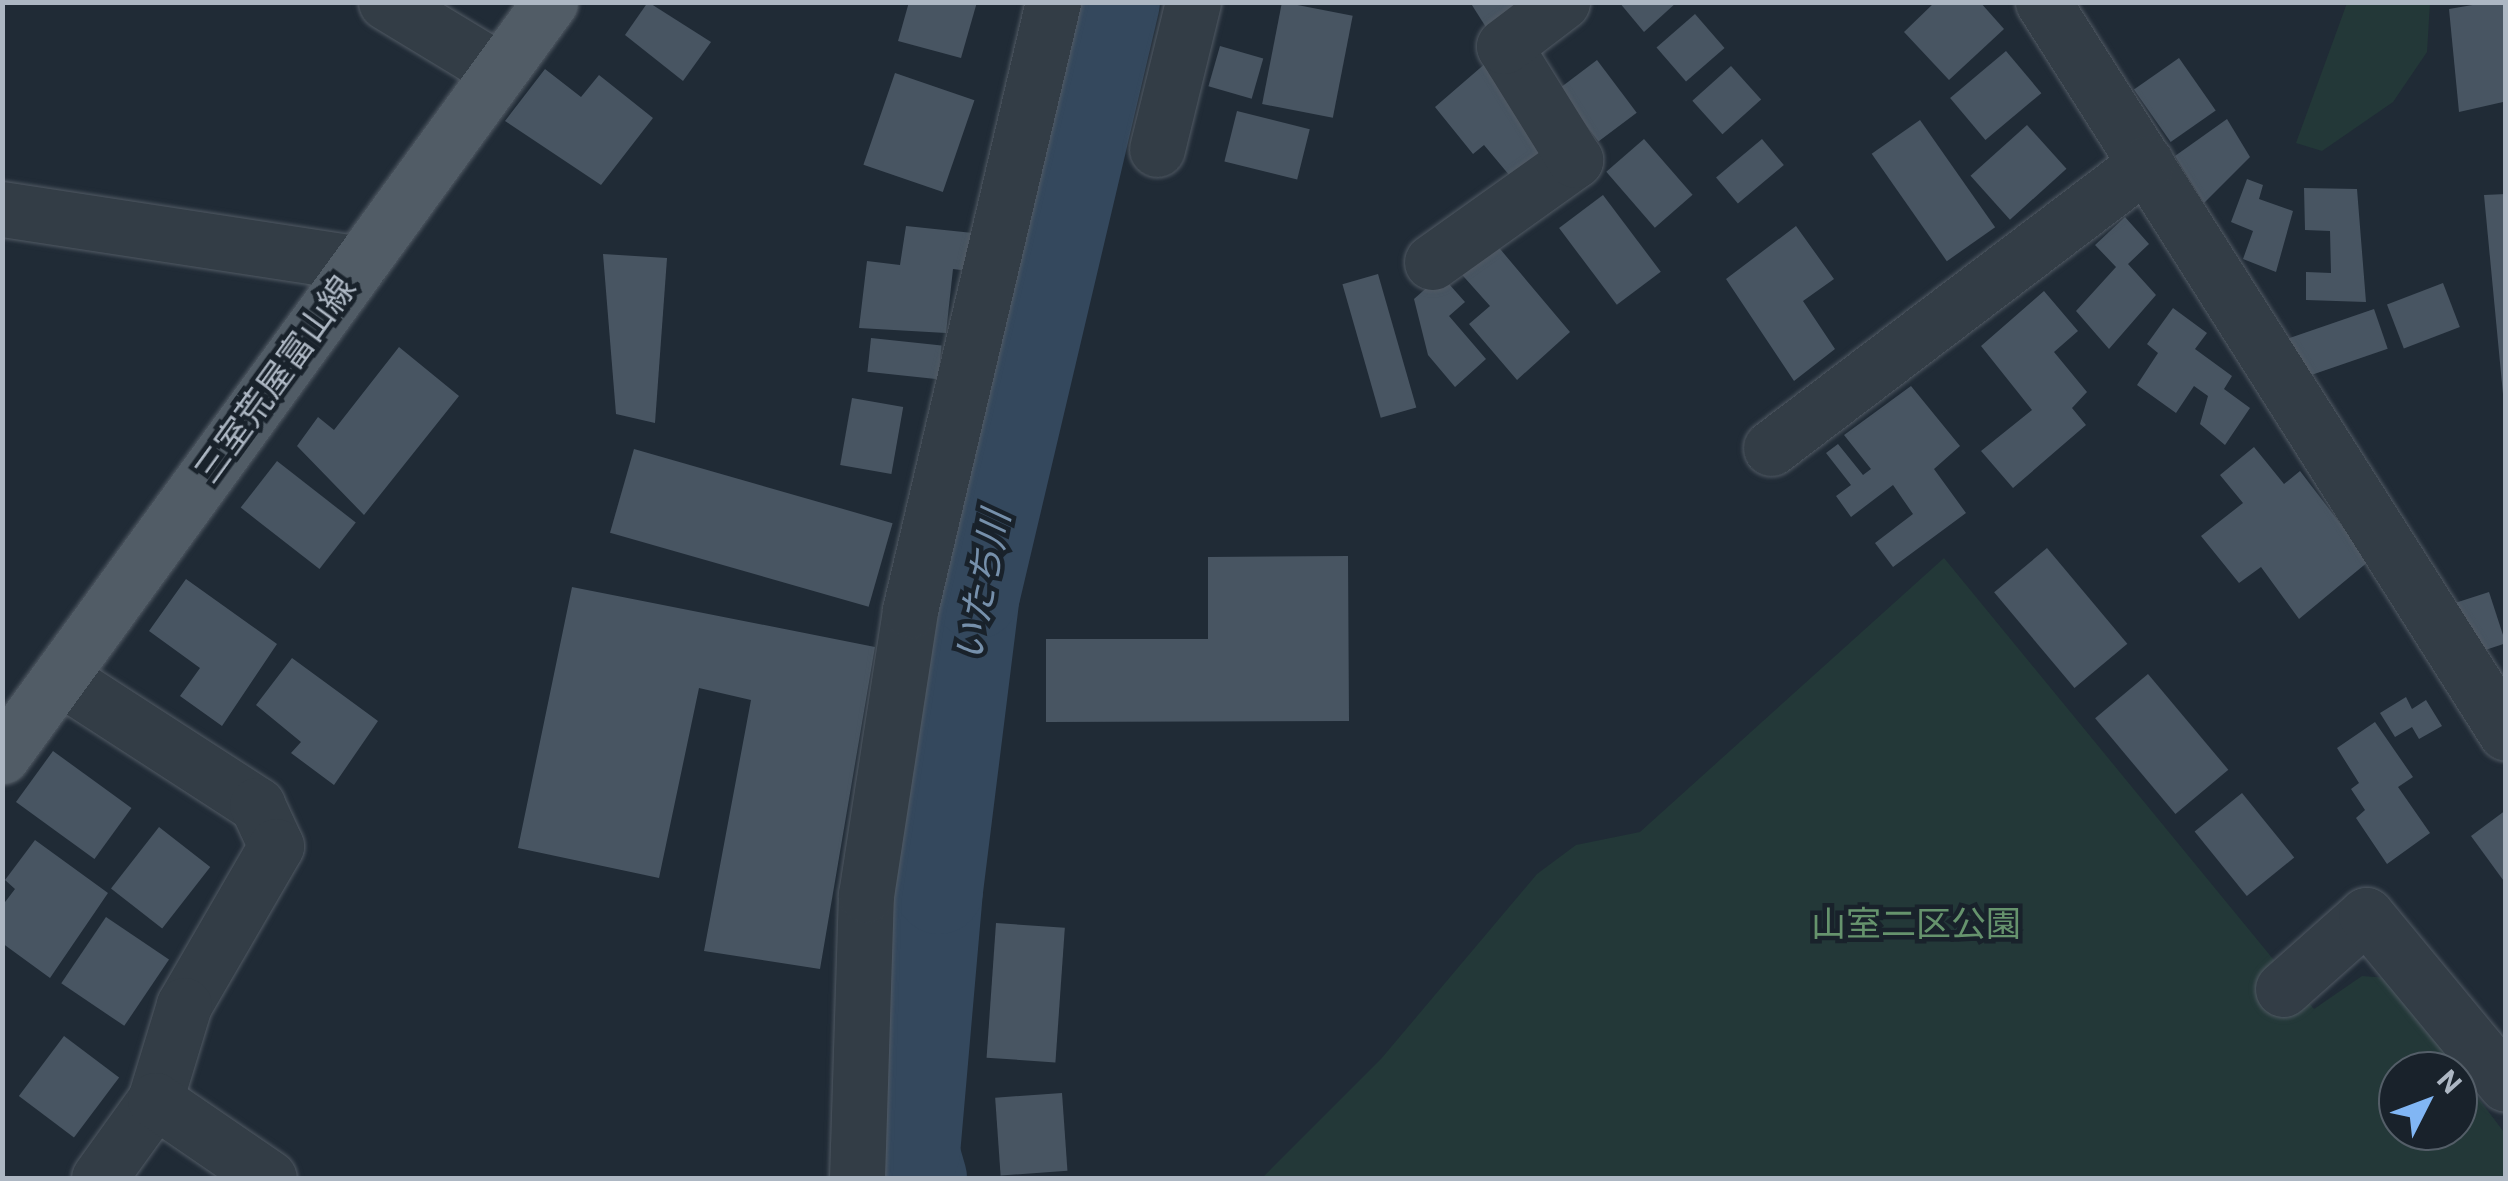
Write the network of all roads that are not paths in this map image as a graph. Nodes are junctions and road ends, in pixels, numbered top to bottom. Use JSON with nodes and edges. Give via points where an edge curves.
{"nodes":[{"id":1,"x":386,"y":2,"type":"edge"},
{"id":2,"x":550,"y":2,"type":"edge"},
{"id":3,"x":1053,"y":2,"type":"edge"},
{"id":4,"x":1193,"y":2,"type":"edge"},
{"id":5,"x":1562,"y":2,"type":"edge"},
{"id":6,"x":2043,"y":2,"type":"edge"},
{"id":7,"x":500,"y":71,"type":"junction"},
{"id":8,"x":1157,"y":149,"type":"dead end"},
{"id":9,"x":2146,"y":163,"type":"junction"},
{"id":10,"x":2,"y":209,"type":"edge"},
{"id":11,"x":1432,"y":262,"type":"dead end"},
{"id":12,"x":360,"y":264,"type":"junction"},
{"id":13,"x":1772,"y":448,"type":"dead end"},
{"id":14,"x":61,"y":678,"type":"junction"},
{"id":15,"x":2506,"y":733,"type":"edge"},
{"id":16,"x":2,"y":756,"type":"edge"},
{"id":17,"x":2283,"y":990,"type":"dead end"},
{"id":18,"x":2506,"y":1084,"type":"edge"},
{"id":19,"x":155,"y":1100,"type":"junction"},
{"id":20,"x":99,"y":1178,"type":"edge"},
{"id":21,"x":268,"y":1178,"type":"edge"},
{"id":22,"x":857,"y":1178,"type":"edge"}],
"edges":[{"from":1,"to":7,"type":"street"},
{"from":2,"to":7,"type":"main road","name":"三室荒屋富山線"},
{"from":3,"to":22,"type":"street","via":[[910,610],[866,895]]},
{"from":4,"to":8,"type":"street"},
{"from":5,"to":11,"type":"street","via":[[1504,46],[1575,160]]},
{"from":6,"to":9,"type":"street"},
{"from":7,"to":12,"type":"main road","name":"三室荒屋富山線"},
{"from":9,"to":13,"type":"street"},
{"from":9,"to":15,"type":"street"},
{"from":10,"to":12,"type":"street"},
{"from":12,"to":14,"type":"main road","name":"三室荒屋富山線"},
{"from":14,"to":16,"type":"main road","name":"三室荒屋富山線"},
{"from":14,"to":19,"type":"street","via":[[257,805],[276,846],[184,1005]]},
{"from":17,"to":18,"type":"street","via":[[2366,915]]},
{"from":19,"to":20,"type":"street"},
{"from":19,"to":21,"type":"street"}]}
